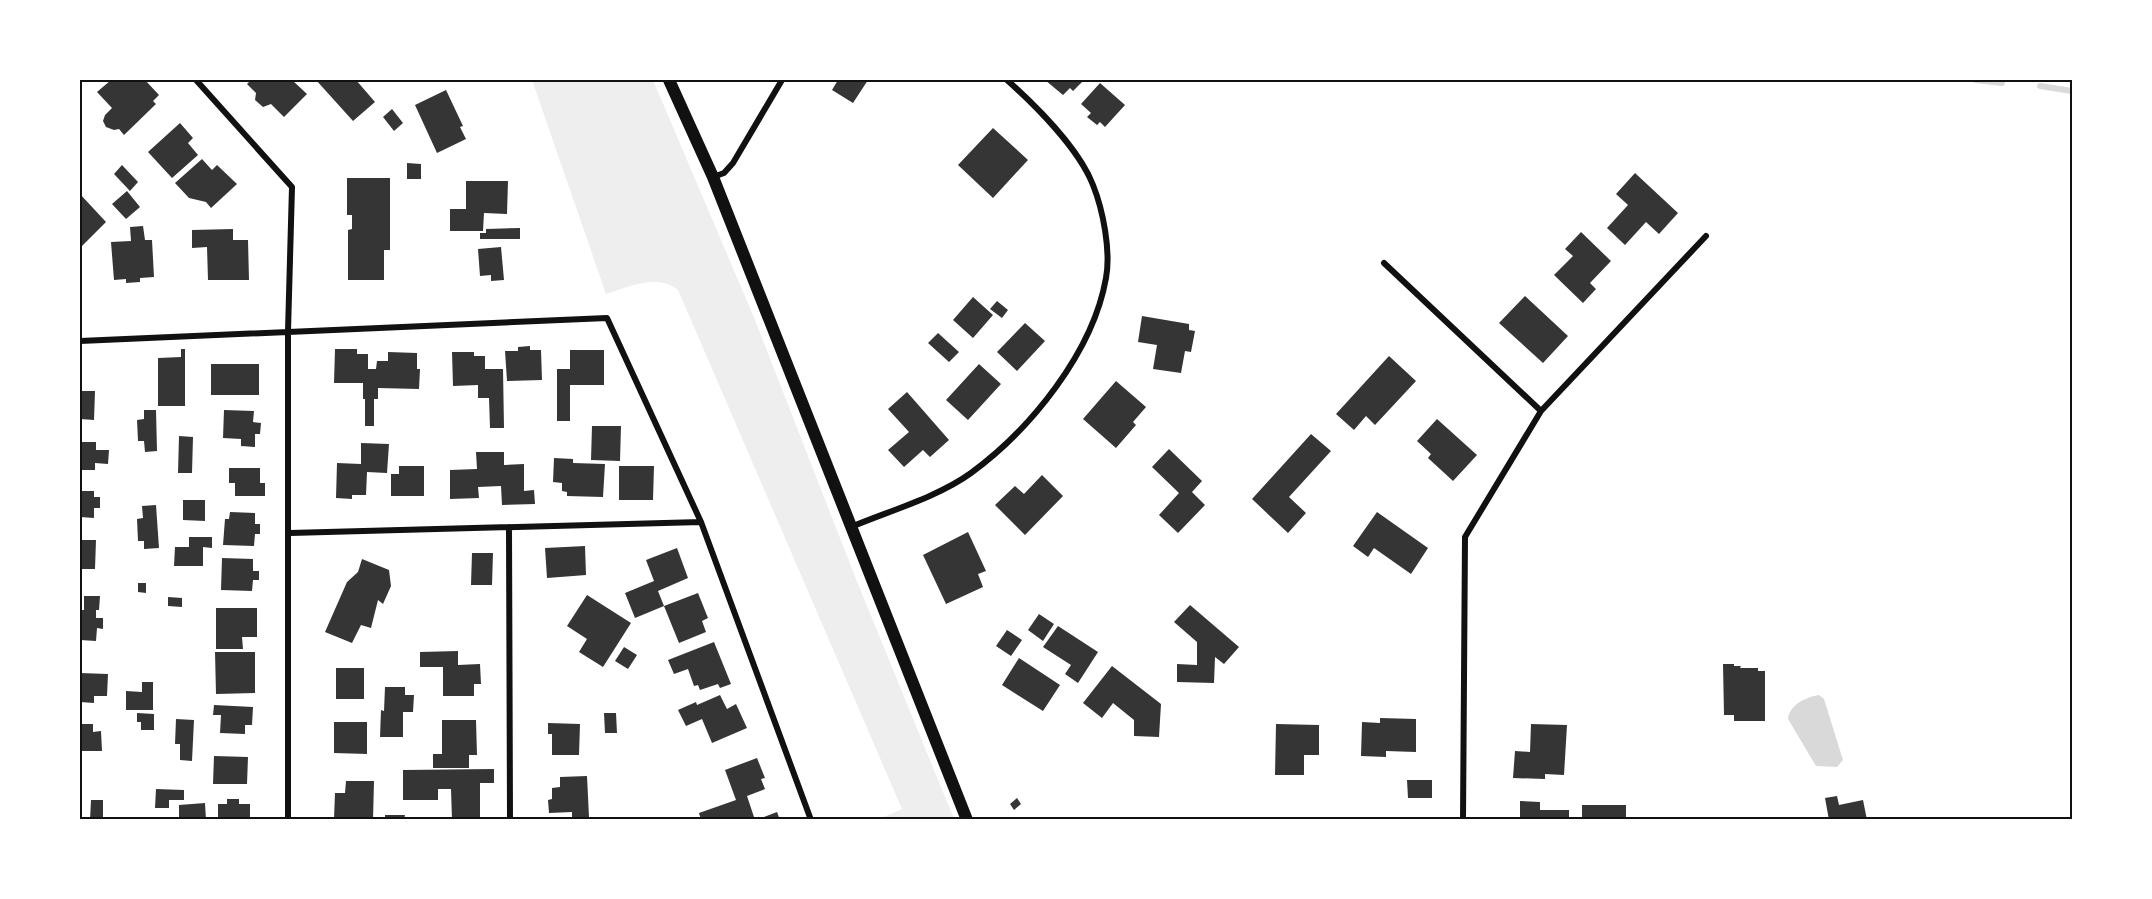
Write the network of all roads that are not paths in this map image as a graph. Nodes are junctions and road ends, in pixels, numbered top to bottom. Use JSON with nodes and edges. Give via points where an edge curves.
{"nodes":[{"id":1,"x":196,"y":80,"type":"edge"},
{"id":2,"x":669,"y":80,"type":"edge"},
{"id":3,"x":782,"y":80,"type":"edge"},
{"id":4,"x":1007,"y":80,"type":"edge"},
{"id":5,"x":713,"y":177,"type":"junction"},
{"id":6,"x":1706,"y":236,"type":"dead end"},
{"id":7,"x":1384,"y":263,"type":"dead end"},
{"id":8,"x":288,"y":331,"type":"junction"},
{"id":9,"x":80,"y":341,"type":"edge"},
{"id":10,"x":1541,"y":411,"type":"junction"},
{"id":11,"x":701,"y":522,"type":"junction"},
{"id":12,"x":509,"y":527,"type":"junction"},
{"id":13,"x":850,"y":527,"type":"junction"},
{"id":14,"x":290,"y":533,"type":"junction"},
{"id":15,"x":288,"y":819,"type":"edge"},
{"id":16,"x":510,"y":819,"type":"edge"},
{"id":17,"x":811,"y":819,"type":"edge"},
{"id":18,"x":968,"y":819,"type":"edge"},
{"id":19,"x":1463,"y":819,"type":"edge"}],
"edges":[{"from":1,"to":8,"type":"street","via":[[292,187]]},
{"from":2,"to":5,"type":"main road"},
{"from":3,"to":5,"type":"street","via":[[733,162],[724,173]]},
{"from":4,"to":13,"type":"street","via":[[1041,111],[1093,183],[1105,222],[1107,276],[1094,321],[1074,361],[1045,402],[971,473]]},
{"from":5,"to":13,"type":"main road"},
{"from":6,"to":10,"type":"street"},
{"from":7,"to":10,"type":"street"},
{"from":8,"to":9,"type":"street"},
{"from":8,"to":11,"type":"street","via":[[607,318]]},
{"from":8,"to":14,"type":"street"},
{"from":10,"to":19,"type":"street","via":[[1465,537]]},
{"from":11,"to":12,"type":"street"},
{"from":11,"to":17,"type":"street"},
{"from":12,"to":14,"type":"street"},
{"from":12,"to":16,"type":"street"},
{"from":13,"to":18,"type":"main road"},
{"from":14,"to":15,"type":"street"}]}
